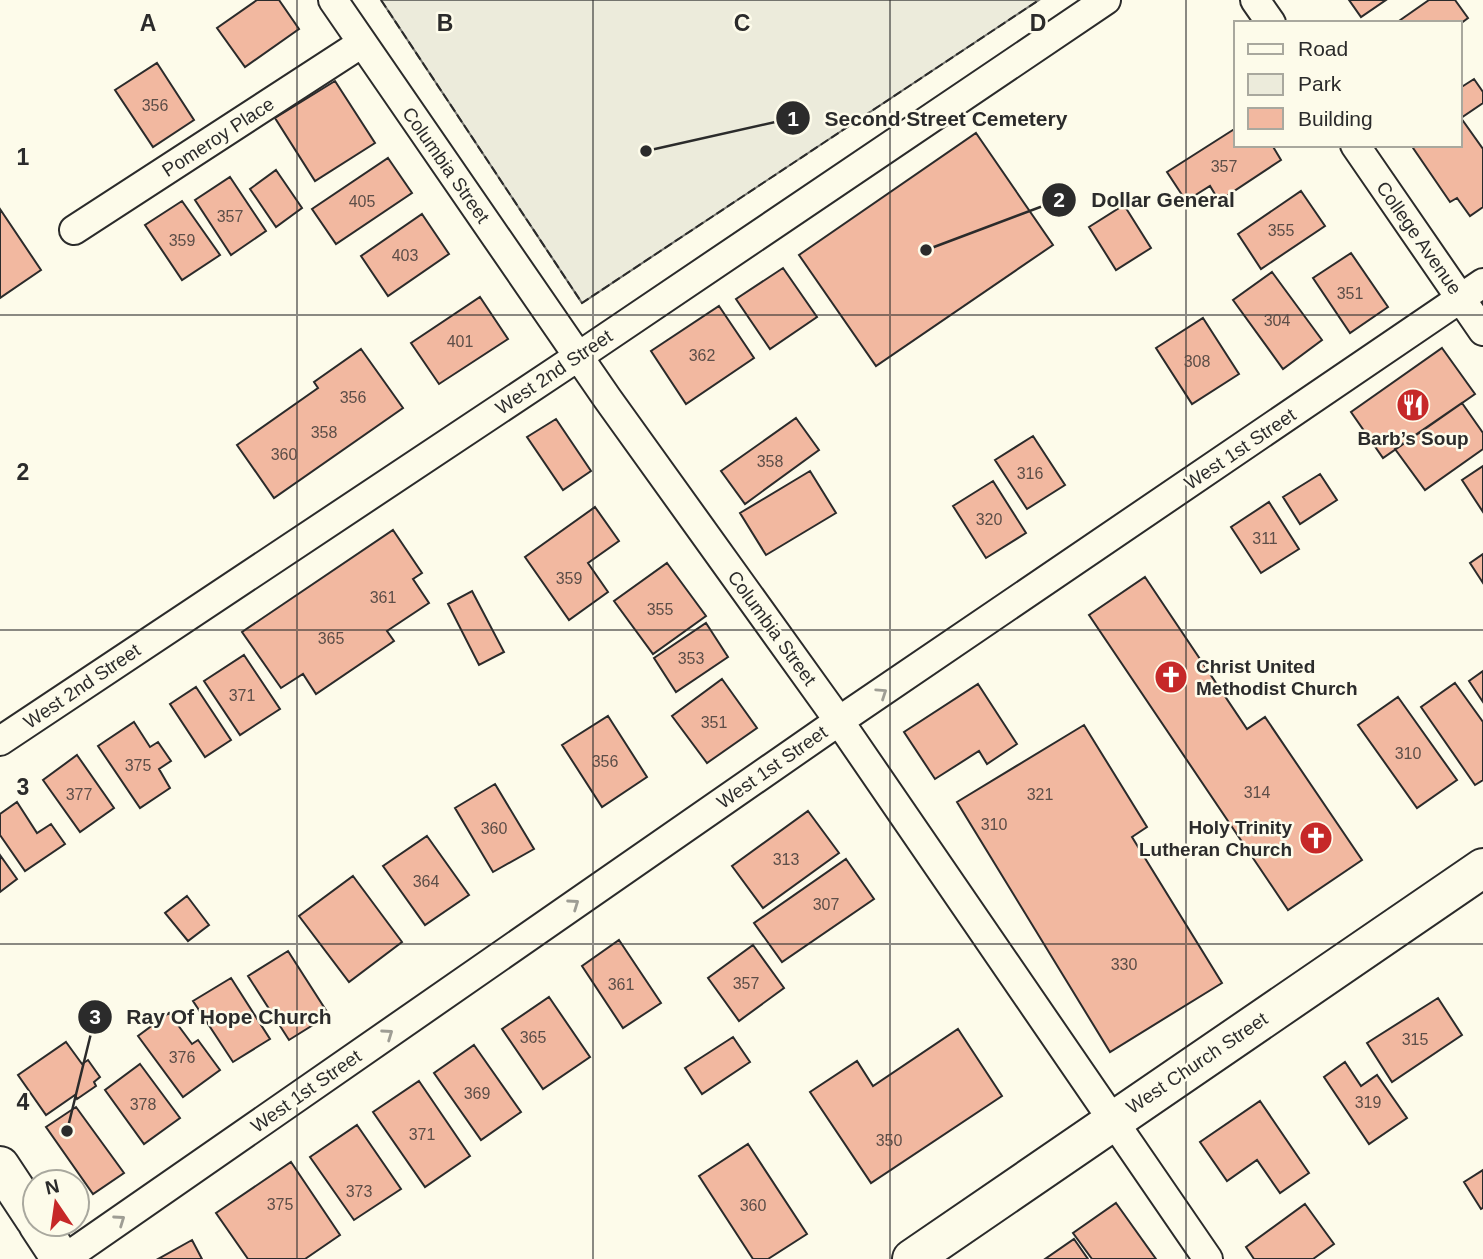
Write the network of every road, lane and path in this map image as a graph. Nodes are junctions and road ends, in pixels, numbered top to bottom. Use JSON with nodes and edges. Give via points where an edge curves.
{"nodes":[{"id":1,"x":333,"y":0,"type":"edge"},
{"id":2,"x":1106,"y":0,"type":"edge"},
{"id":3,"x":1255,"y":0,"type":"edge"},
{"id":4,"x":1270,"y":21,"type":"edge"},
{"id":5,"x":362,"y":43,"type":"junction"},
{"id":6,"x":1357,"y":147,"type":"edge"},
{"id":7,"x":74,"y":230,"type":"dead end"},
{"id":8,"x":1472,"y":290,"type":"edge"},
{"id":9,"x":1483,"y":331,"type":"edge"},
{"id":10,"x":579,"y":356,"type":"junction"},
{"id":11,"x":839,"y":720,"type":"junction"},
{"id":12,"x":0,"y":741,"type":"edge"},
{"id":13,"x":1483,"y":868,"type":"edge"},
{"id":14,"x":1112,"y":1120,"type":"junction"},
{"id":15,"x":0,"y":1166,"type":"edge"},
{"id":16,"x":21,"y":1198,"type":"edge"},
{"id":17,"x":48,"y":1238,"type":"edge"},
{"id":18,"x":63,"y":1259,"type":"edge"},
{"id":19,"x":912,"y":1259,"type":"edge"},
{"id":20,"x":1208,"y":1259,"type":"edge"}],
"edges":[{"from":1,"to":5,"type":"street","name":"Columbia Street"},
{"from":2,"to":10,"type":"street","name":"West 2nd Street"},
{"from":3,"to":4,"type":"street"},
{"from":5,"to":7,"type":"street","name":"Pomeroy Place"},
{"from":5,"to":10,"type":"street","name":"Columbia Street"},
{"from":6,"to":8,"type":"street","name":"College Avenue"},
{"from":8,"to":9,"type":"street","name":"College Avenue"},
{"from":11,"to":8,"type":"street","name":"West 1st Street","one_way":true},
{"from":10,"to":11,"type":"street","name":"Columbia Street"},
{"from":10,"to":12,"type":"street","name":"West 2nd Street"},
{"from":11,"to":14,"type":"street","name":"Columbia Street"},
{"from":18,"to":11,"type":"street","name":"West 1st Street","one_way":true},
{"from":13,"to":14,"type":"main road","name":"West Church Street"},
{"from":14,"to":19,"type":"main road","name":"West Church Street"},
{"from":14,"to":20,"type":"street","name":"Columbia Street"},
{"from":15,"to":16,"type":"main road"},
{"from":17,"to":18,"type":"main road"}]}
